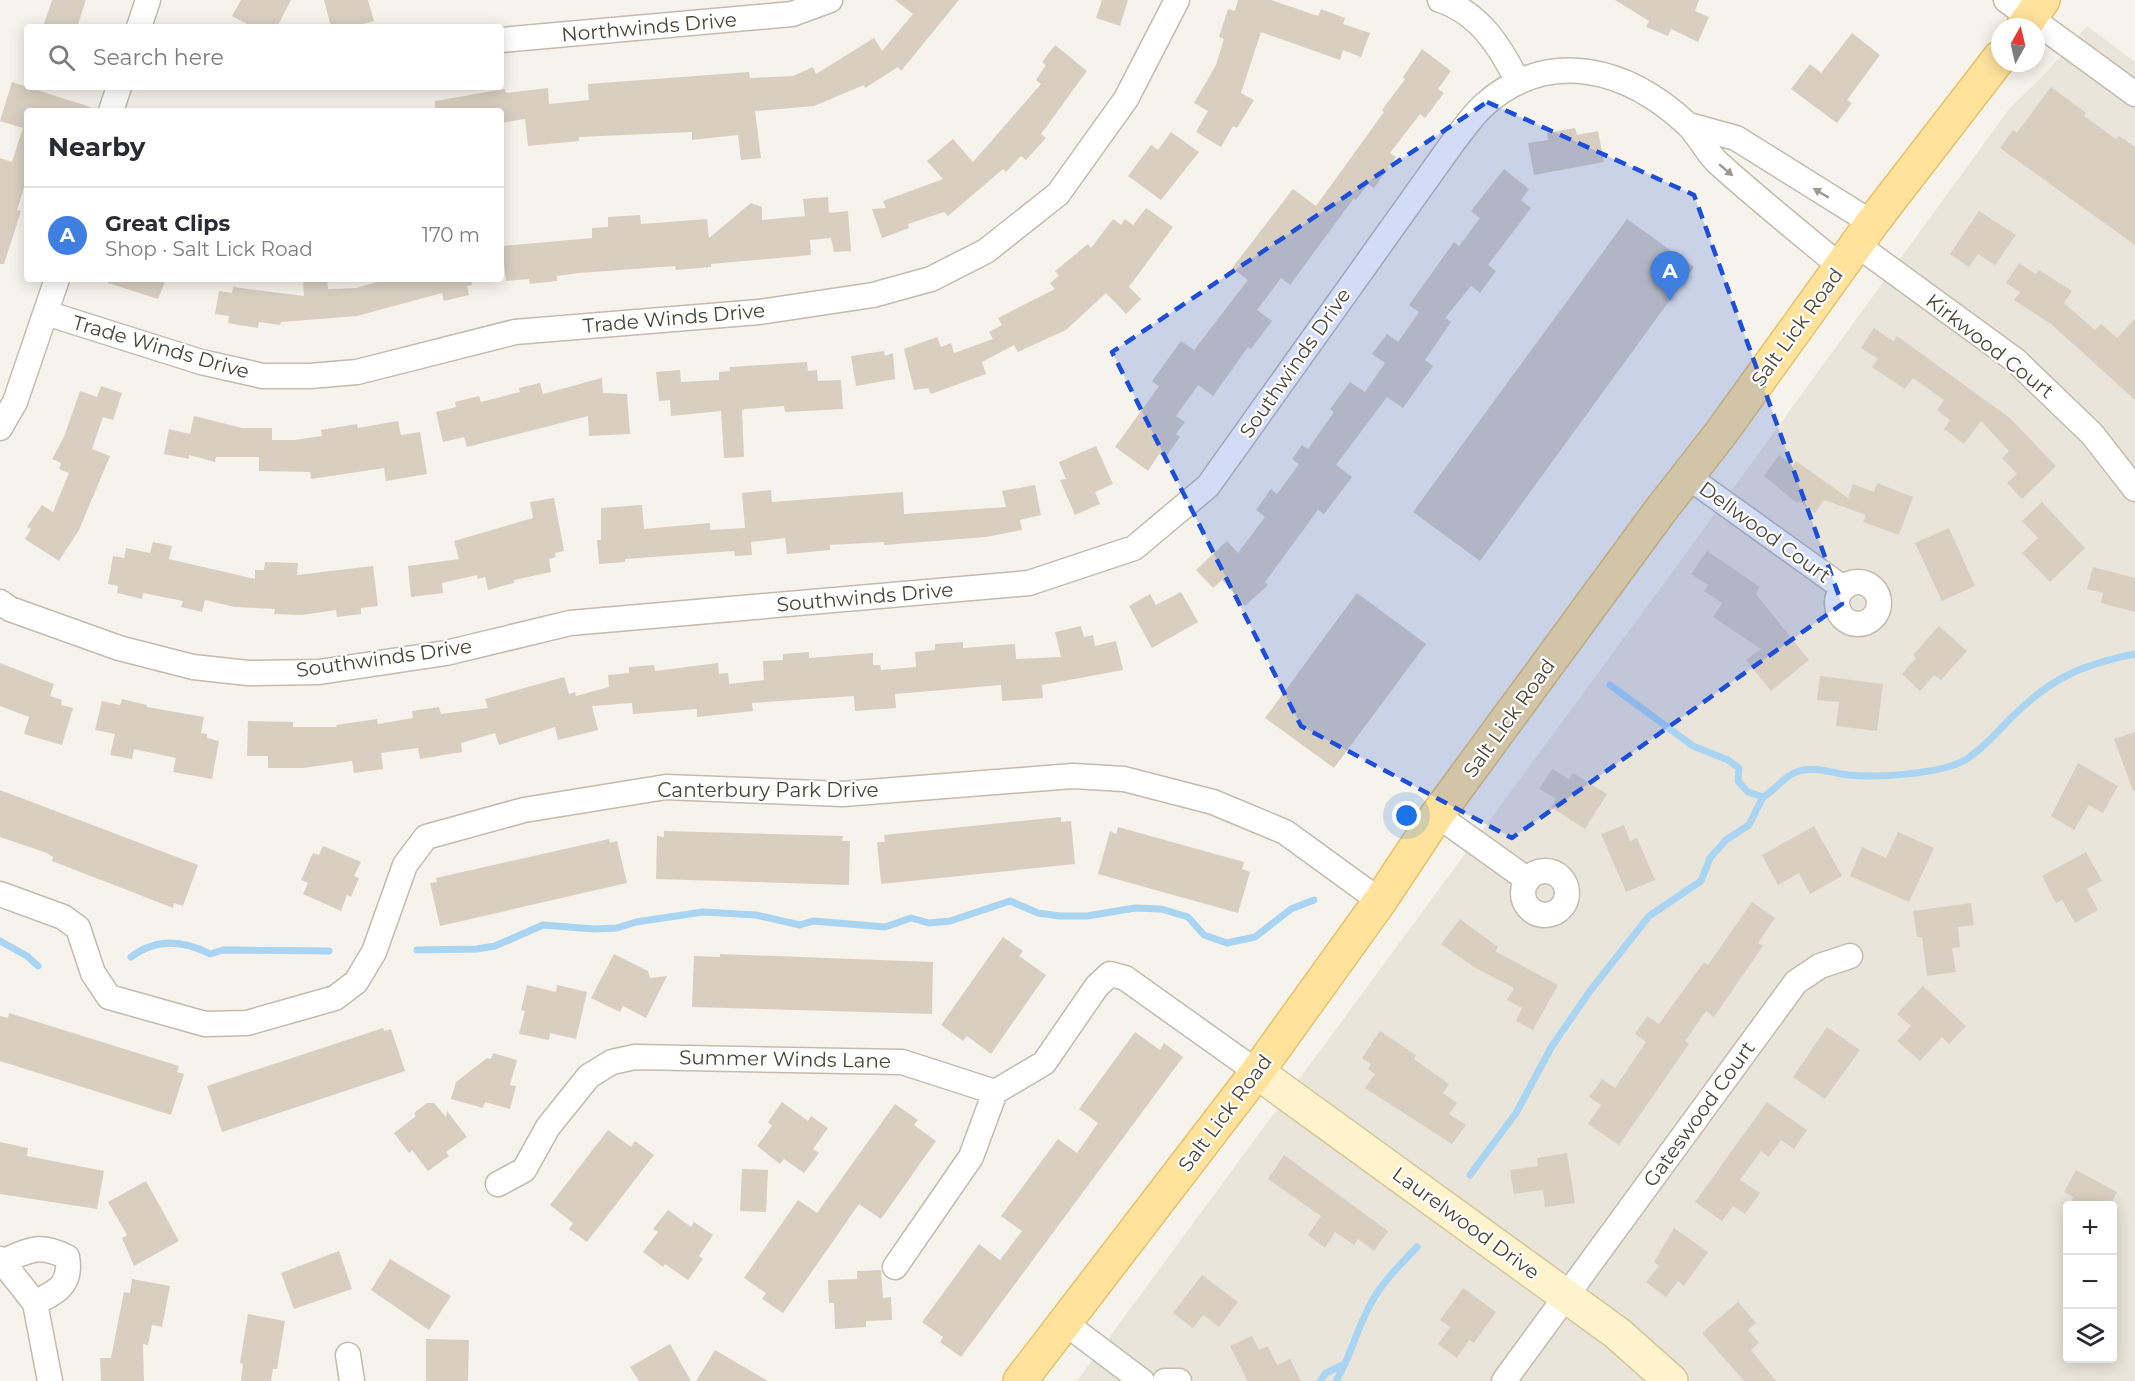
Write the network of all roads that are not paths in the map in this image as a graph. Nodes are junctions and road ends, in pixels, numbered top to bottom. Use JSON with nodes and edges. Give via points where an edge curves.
{"nodes":[{"id":1,"x":148,"y":0,"type":"edge"},
{"id":2,"x":830,"y":0,"type":"edge"},
{"id":3,"x":1177,"y":0,"type":"edge"},
{"id":4,"x":1440,"y":0,"type":"edge"},
{"id":5,"x":2026,"y":12,"type":"edge"},
{"id":6,"x":140,"y":24,"type":"edge"},
{"id":7,"x":504,"y":40,"type":"edge"},
{"id":8,"x":1991,"y":69,"type":"edge"},
{"id":9,"x":1518,"y":82,"type":"junction"},
{"id":10,"x":118,"y":90,"type":"edge"},
{"id":11,"x":2135,"y":94,"type":"edge"},
{"id":12,"x":112,"y":108,"type":"edge"},
{"id":13,"x":1689,"y":125,"type":"junction"},
{"id":14,"x":1856,"y":244,"type":"junction"},
{"id":15,"x":56,"y":282,"type":"edge"},
{"id":16,"x":45,"y":314,"type":"junction"},
{"id":17,"x":0,"y":428,"type":"edge"},
{"id":18,"x":1687,"y":476,"type":"junction"},
{"id":19,"x":2135,"y":489,"type":"edge"},
{"id":20,"x":1843,"y":588,"type":"dead end"},
{"id":21,"x":0,"y":602,"type":"edge"},
{"id":22,"x":1437,"y":815,"type":"junction"},
{"id":23,"x":1528,"y":880,"type":"dead end"},
{"id":24,"x":0,"y":894,"type":"edge"},
{"id":25,"x":1380,"y":901,"type":"junction"},
{"id":26,"x":1850,"y":956,"type":"dead end"},
{"id":27,"x":1257,"y":1072,"type":"junction"},
{"id":28,"x":995,"y":1092,"type":"junction"},
{"id":29,"x":498,"y":1184,"type":"dead end"},
{"id":30,"x":2,"y":1260,"type":"edge"},
{"id":31,"x":895,"y":1267,"type":"dead end"},
{"id":32,"x":1565,"y":1295,"type":"junction"},
{"id":33,"x":35,"y":1303,"type":"junction"},
{"id":34,"x":1065,"y":1323,"type":"junction"},
{"id":35,"x":348,"y":1355,"type":"dead end"},
{"id":36,"x":50,"y":1381,"type":"edge"},
{"id":37,"x":352,"y":1381,"type":"edge"},
{"id":38,"x":1020,"y":1381,"type":"edge"},
{"id":39,"x":1142,"y":1381,"type":"edge"},
{"id":40,"x":1165,"y":1381,"type":"edge"},
{"id":41,"x":1179,"y":1381,"type":"edge"},
{"id":42,"x":1504,"y":1381,"type":"edge"},
{"id":43,"x":1671,"y":1381,"type":"edge"}],
"edges":[{"from":1,"to":6,"type":"street"},
{"from":2,"to":7,"type":"street","name":"Northwinds Drive","via":[[792,14]]},
{"from":3,"to":16,"type":"street","name":"Trade Winds Drive","via":[[1126,99],[1058,194],[986,251],[931,279],[873,295],[759,312],[515,332],[357,372],[310,376],[263,376],[201,362]]},
{"from":4,"to":9,"type":"street","via":[[1480,23],[1496,42]]},
{"from":5,"to":11,"type":"street"},
{"from":8,"to":14,"type":"main road","name":"Salt Lick Road"},
{"from":9,"to":13,"type":"street","name":"Southwinds Drive","via":[[1558,71],[1578,70],[1616,77],[1657,98]]},
{"from":9,"to":21,"type":"street","name":"Southwinds Drive","via":[[1483,106],[1454,141],[1208,486],[1134,548],[1084,567],[1029,583],[570,623],[446,653],[319,672],[248,674],[193,667],[119,648]]},
{"from":10,"to":12,"type":"street"},
{"from":13,"to":14,"type":"street","one_way":true,"via":[[1716,161]]},
{"from":14,"to":13,"type":"street","one_way":true,"via":[[1736,138]]},
{"from":14,"to":18,"type":"main road","name":"Salt Lick Road"},
{"from":14,"to":19,"type":"street","name":"Kirkwood Court","via":[[2015,360],[2092,434]]},
{"from":15,"to":16,"type":"street"},
{"from":16,"to":17,"type":"street","via":[[15,402]]},
{"from":18,"to":20,"type":"street","name":"Dellwood Court"},
{"from":18,"to":22,"type":"main road","name":"Salt Lick Road"},
{"from":22,"to":23,"type":"street"},
{"from":22,"to":25,"type":"main road","name":"Salt Lick Road"},
{"from":24,"to":25,"type":"street","name":"Canterbury Park Drive","via":[[63,917],[78,928],[93,974],[109,996],[205,1024],[247,1023],[335,998],[356,982],[374,952],[405,865],[426,837],[524,810],[666,787],[843,794],[1073,776],[1124,779],[1213,802],[1285,832]]},
{"from":25,"to":27,"type":"main road","name":"Salt Lick Road"},
{"from":26,"to":32,"type":"street","name":"Gateswood Court","via":[[1820,966],[1796,982]]},
{"from":27,"to":28,"type":"street","via":[[1125,978],[1110,974],[1097,986],[1044,1063]]},
{"from":27,"to":32,"type":"street","name":"Laurelwood Drive"},
{"from":27,"to":34,"type":"main road","name":"Salt Lick Road"},
{"from":28,"to":29,"type":"street","name":"Summer Winds Lane","via":[[902,1062],[635,1057],[612,1062],[589,1076],[549,1127],[524,1170]]},
{"from":28,"to":31,"type":"street","via":[[971,1156]]},
{"from":30,"to":33,"type":"street"},
{"from":30,"to":33,"type":"street","via":[[33,1248],[49,1248],[67,1257],[70,1272],[64,1283]]},
{"from":32,"to":42,"type":"street","name":"Gateswood Court"},
{"from":32,"to":43,"type":"street","name":"Laurelwood Drive","via":[[1617,1333]]},
{"from":33,"to":36,"type":"street"},
{"from":34,"to":38,"type":"main road","name":"Salt Lick Road"},
{"from":34,"to":39,"type":"street"},
{"from":35,"to":37,"type":"street"},
{"from":40,"to":41,"type":"street"}]}
